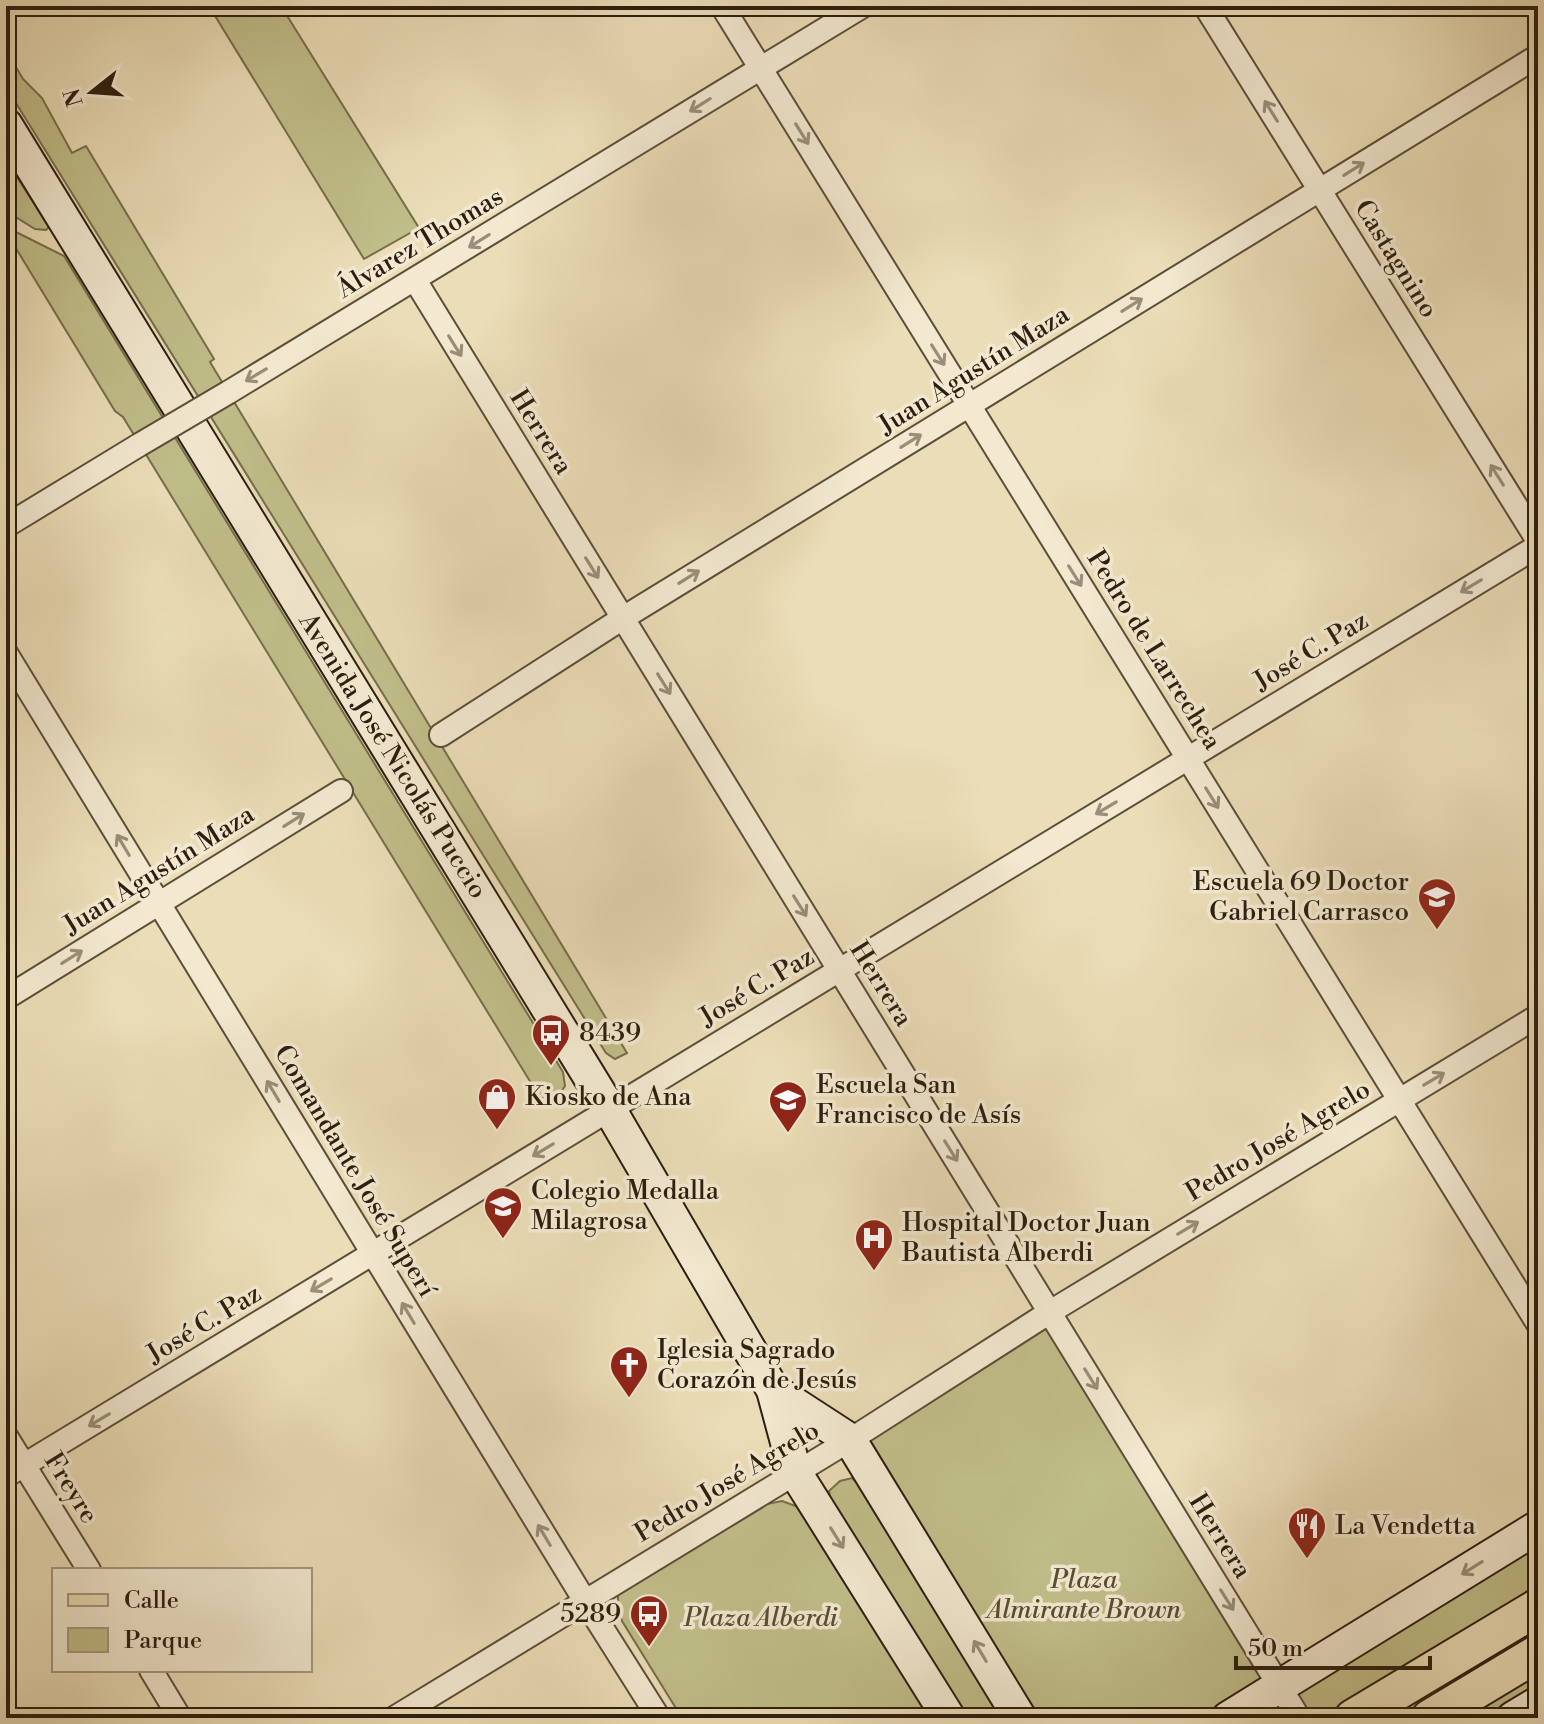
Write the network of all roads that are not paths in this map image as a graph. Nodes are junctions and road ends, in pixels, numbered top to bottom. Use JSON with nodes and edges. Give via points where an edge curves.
{"nodes":[{"id":1,"x":722,"y":6,"type":"edge"},
{"id":2,"x":863,"y":6,"type":"edge"},
{"id":3,"x":1205,"y":6,"type":"edge"},
{"id":4,"x":1538,"y":56,"type":"edge"},
{"id":5,"x":761,"y":68,"type":"junction"},
{"id":6,"x":6,"y":125,"type":"edge"},
{"id":7,"x":1320,"y":190,"type":"junction"},
{"id":8,"x":415,"y":280,"type":"junction"},
{"id":9,"x":969,"y":405,"type":"junction"},
{"id":10,"x":6,"y":526,"type":"edge"},
{"id":11,"x":1538,"y":543,"type":"edge"},
{"id":12,"x":623,"y":618,"type":"junction"},
{"id":13,"x":6,"y":653,"type":"edge"},
{"id":14,"x":441,"y":735,"type":"dead end"},
{"id":15,"x":1188,"y":758,"type":"junction"},
{"id":16,"x":341,"y":791,"type":"dead end"},
{"id":17,"x":159,"y":903,"type":"junction"},
{"id":18,"x":839,"y":970,"type":"junction"},
{"id":19,"x":6,"y":998,"type":"edge"},
{"id":20,"x":1538,"y":1016,"type":"edge"},
{"id":21,"x":1399,"y":1100,"type":"junction"},
{"id":22,"x":610,"y":1110,"type":"junction"},
{"id":23,"x":373,"y":1254,"type":"junction"},
{"id":24,"x":1050,"y":1312,"type":"junction"},
{"id":25,"x":1538,"y":1324,"type":"edge"},
{"id":26,"x":773,"y":1390,"type":"junction"},
{"id":27,"x":6,"y":1436,"type":"edge"},
{"id":28,"x":850,"y":1440,"type":"junction"},
{"id":29,"x":15,"y":1471,"type":"edge"},
{"id":30,"x":795,"y":1472,"type":"junction"},
{"id":31,"x":1538,"y":1527,"type":"edge"},
{"id":32,"x":88,"y":1568,"type":"edge"},
{"id":33,"x":585,"y":1601,"type":"junction"},
{"id":34,"x":1538,"y":1607,"type":"edge"},
{"id":35,"x":1538,"y":1653,"type":"edge"},
{"id":36,"x":152,"y":1672,"type":"edge"},
{"id":37,"x":1280,"y":1687,"type":"junction"},
{"id":38,"x":1538,"y":1703,"type":"edge"},
{"id":39,"x":180,"y":1718,"type":"edge"},
{"id":40,"x":394,"y":1718,"type":"edge"},
{"id":41,"x":659,"y":1718,"type":"edge"},
{"id":42,"x":949,"y":1718,"type":"edge"},
{"id":43,"x":1020,"y":1718,"type":"edge"},
{"id":44,"x":1228,"y":1718,"type":"edge"},
{"id":45,"x":1299,"y":1718,"type":"edge"},
{"id":46,"x":1353,"y":1718,"type":"edge"},
{"id":47,"x":1430,"y":1718,"type":"edge"},
{"id":48,"x":1513,"y":1718,"type":"edge"}],
"edges":[{"from":1,"to":5,"type":"street","name":"Pedro de Larrechea"},
{"from":2,"to":5,"type":"street","name":"Álvarez Thomas"},
{"from":7,"to":3,"type":"street","name":"Castagnino","one_way":true},
{"from":7,"to":4,"type":"street","name":"Juan Agustín Maza","one_way":true},
{"from":5,"to":8,"type":"street","name":"Álvarez Thomas","one_way":true},
{"from":5,"to":9,"type":"street","name":"Pedro de Larrechea","one_way":true},
{"from":6,"to":22,"type":"street","name":"Avenida José Nicolás Puccio"},
{"from":9,"to":7,"type":"street","name":"Juan Agustín Maza","one_way":true},
{"from":11,"to":7,"type":"street","name":"Castagnino","one_way":true},
{"from":8,"to":10,"type":"street","name":"Álvarez Thomas","one_way":true,"bridge":true},
{"from":8,"to":12,"type":"street","name":"Herrera","one_way":true},
{"from":12,"to":9,"type":"street","name":"Juan Agustín Maza","one_way":true},
{"from":9,"to":15,"type":"street","name":"Pedro de Larrechea","one_way":true},
{"from":11,"to":15,"type":"street","name":"José C. Paz","one_way":true},
{"from":12,"to":14,"type":"street","name":"Juan Agustín Maza"},
{"from":12,"to":18,"type":"street","name":"Herrera","one_way":true},
{"from":17,"to":13,"type":"street","name":"Comandante José Superí","one_way":true},
{"from":15,"to":18,"type":"street","name":"José C. Paz","one_way":true},
{"from":15,"to":21,"type":"street","name":"Pedro de Larrechea","one_way":true},
{"from":17,"to":16,"type":"street","name":"Juan Agustín Maza","one_way":true},
{"from":19,"to":17,"type":"street","name":"Juan Agustín Maza","one_way":true},
{"from":23,"to":17,"type":"street","name":"Comandante José Superí","one_way":true},
{"from":18,"to":22,"type":"street","name":"José C. Paz"},
{"from":18,"to":24,"type":"street","name":"Herrera","one_way":true},
{"from":21,"to":20,"type":"street","name":"Pedro José Agrelo","one_way":true},
{"from":24,"to":21,"type":"street","name":"Pedro José Agrelo","one_way":true},
{"from":21,"to":25,"type":"street","name":"Pedro de Larrechea"},
{"from":22,"to":23,"type":"street","name":"José C. Paz","one_way":true},
{"from":22,"to":26,"type":"street","name":"Avenida José Nicolás Puccio"},
{"from":23,"to":29,"type":"street","name":"José C. Paz","one_way":true},
{"from":33,"to":23,"type":"street","name":"Comandante José Superí","one_way":true},
{"from":24,"to":28,"type":"street","name":"Pedro José Agrelo"},
{"from":24,"to":37,"type":"street","name":"Herrera","one_way":true},
{"from":26,"to":28,"type":"street","name":"Avenida José Nicolás Puccio"},
{"from":26,"to":30,"type":"street","name":"Avenida José Nicolás Puccio"},
{"from":27,"to":29,"type":"street","name":"Freyre"},
{"from":28,"to":30,"type":"street","name":"Pedro José Agrelo"},
{"from":43,"to":28,"type":"street","name":"Avenida José Nicolás Puccio","one_way":true},
{"from":29,"to":32,"type":"street","name":"Freyre"},
{"from":30,"to":33,"type":"street","name":"Pedro José Agrelo"},
{"from":30,"to":42,"type":"street","name":"Avenida José Nicolás Puccio","one_way":true},
{"from":31,"to":37,"type":"street","one_way":true},
{"from":33,"to":40,"type":"street","name":"Pedro José Agrelo"},
{"from":33,"to":41,"type":"street","name":"Comandante José Superí"},
{"from":34,"to":46,"type":"main road"},
{"from":35,"to":47,"type":"main road"},
{"from":36,"to":39,"type":"street"},
{"from":37,"to":44,"type":"street"},
{"from":37,"to":45,"type":"street","name":"Herrera"},
{"from":38,"to":48,"type":"street"}]}
